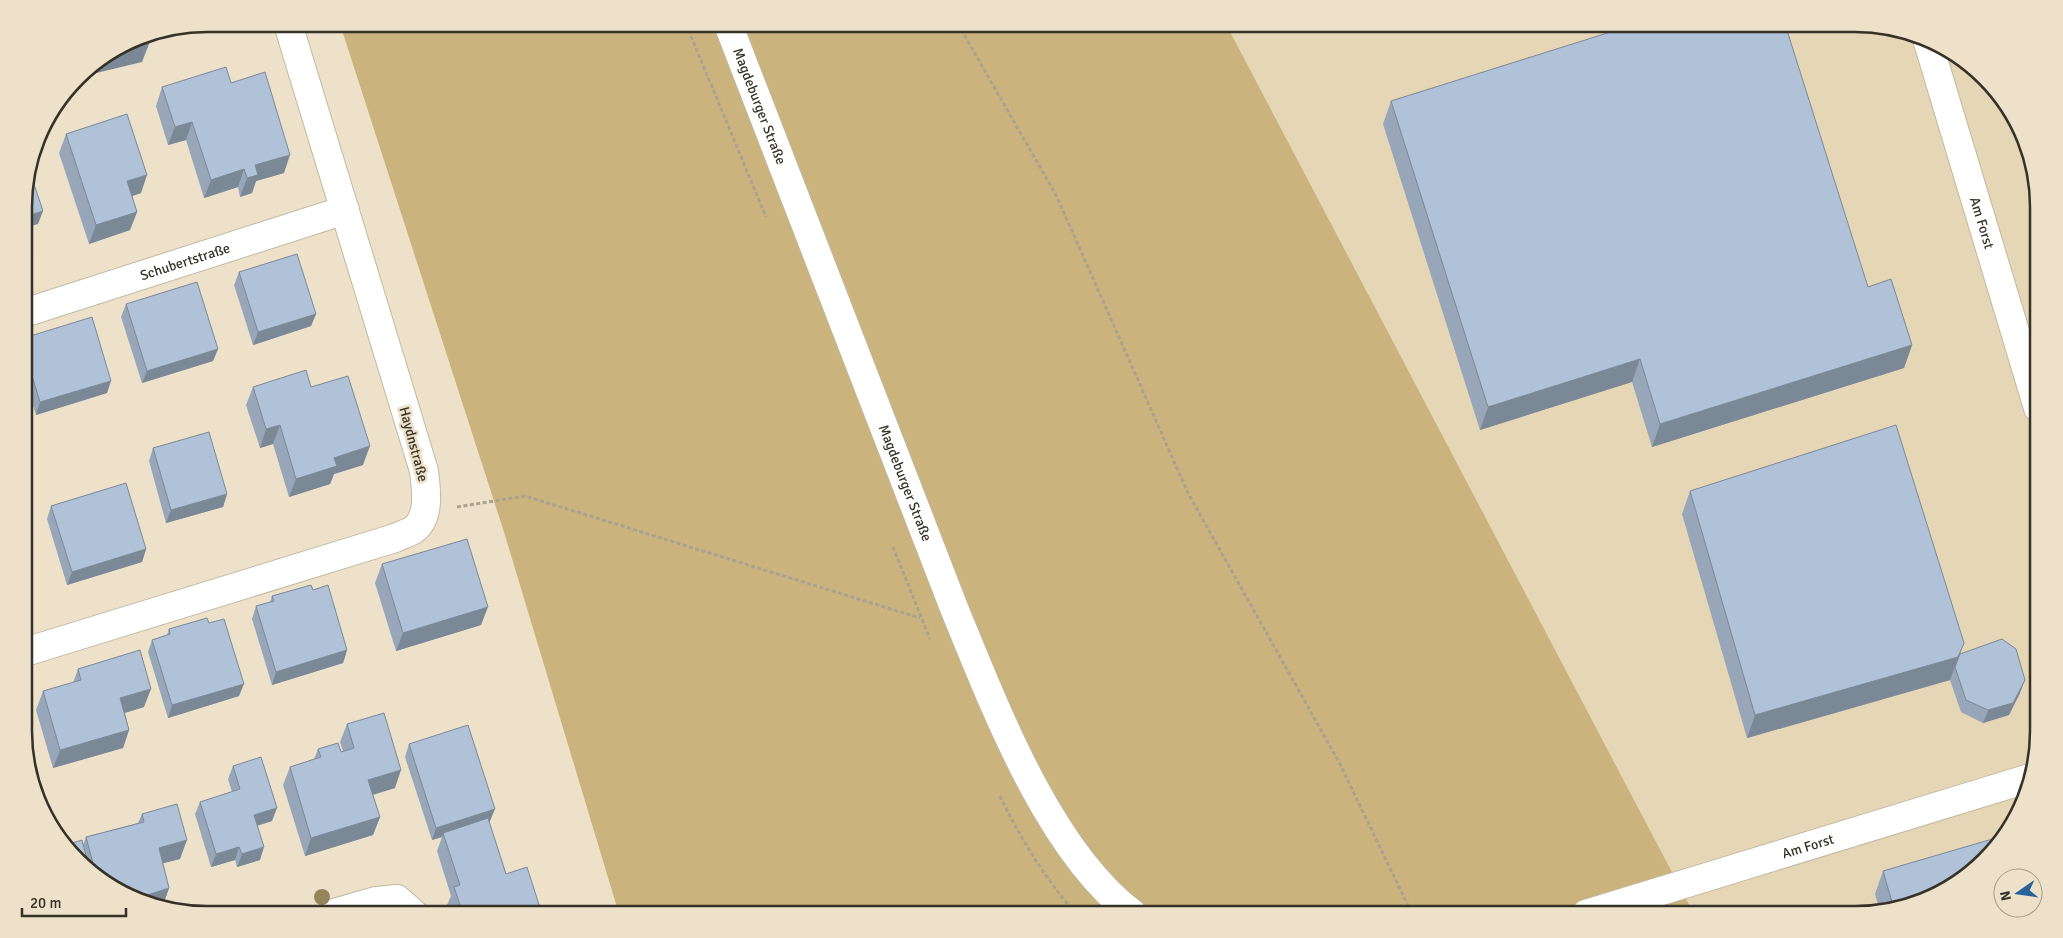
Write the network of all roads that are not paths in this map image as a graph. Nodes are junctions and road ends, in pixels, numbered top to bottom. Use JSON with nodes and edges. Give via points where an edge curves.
{"nodes":[{"id":1,"x":291,"y":33,"type":"edge"},
{"id":2,"x":731,"y":33,"type":"edge"},
{"id":3,"x":1930,"y":50,"type":"edge"},
{"id":4,"x":345,"y":210,"type":"junction"},
{"id":5,"x":33,"y":310,"type":"edge"},
{"id":6,"x":2030,"y":381,"type":"edge"},
{"id":7,"x":32,"y":650,"type":"edge"},
{"id":8,"x":2023,"y":780,"type":"edge"},
{"id":9,"x":1124,"y":905,"type":"edge"},
{"id":10,"x":1615,"y":905,"type":"edge"},
{"id":11,"x":359,"y":906,"type":"edge"},
{"id":12,"x":405,"y":906,"type":"edge"}],
"edges":[{"from":1,"to":4,"type":"street","name":"Haydnstraße"},
{"from":2,"to":9,"type":"street","name":"Magdeburger Straße","via":[[990,695],[1027,772],[1076,853],[1099,883]]},
{"from":3,"to":6,"type":"street","name":"Am Forst"},
{"from":4,"to":5,"type":"street","name":"Schubertstraße"},
{"from":4,"to":7,"type":"street","name":"Haydnstraße","via":[[424,470],[427,494],[424,513],[415,529],[395,538]]},
{"from":8,"to":10,"type":"street","name":"Am Forst"},
{"from":11,"to":12,"type":"street","via":[[397,899]]}]}
